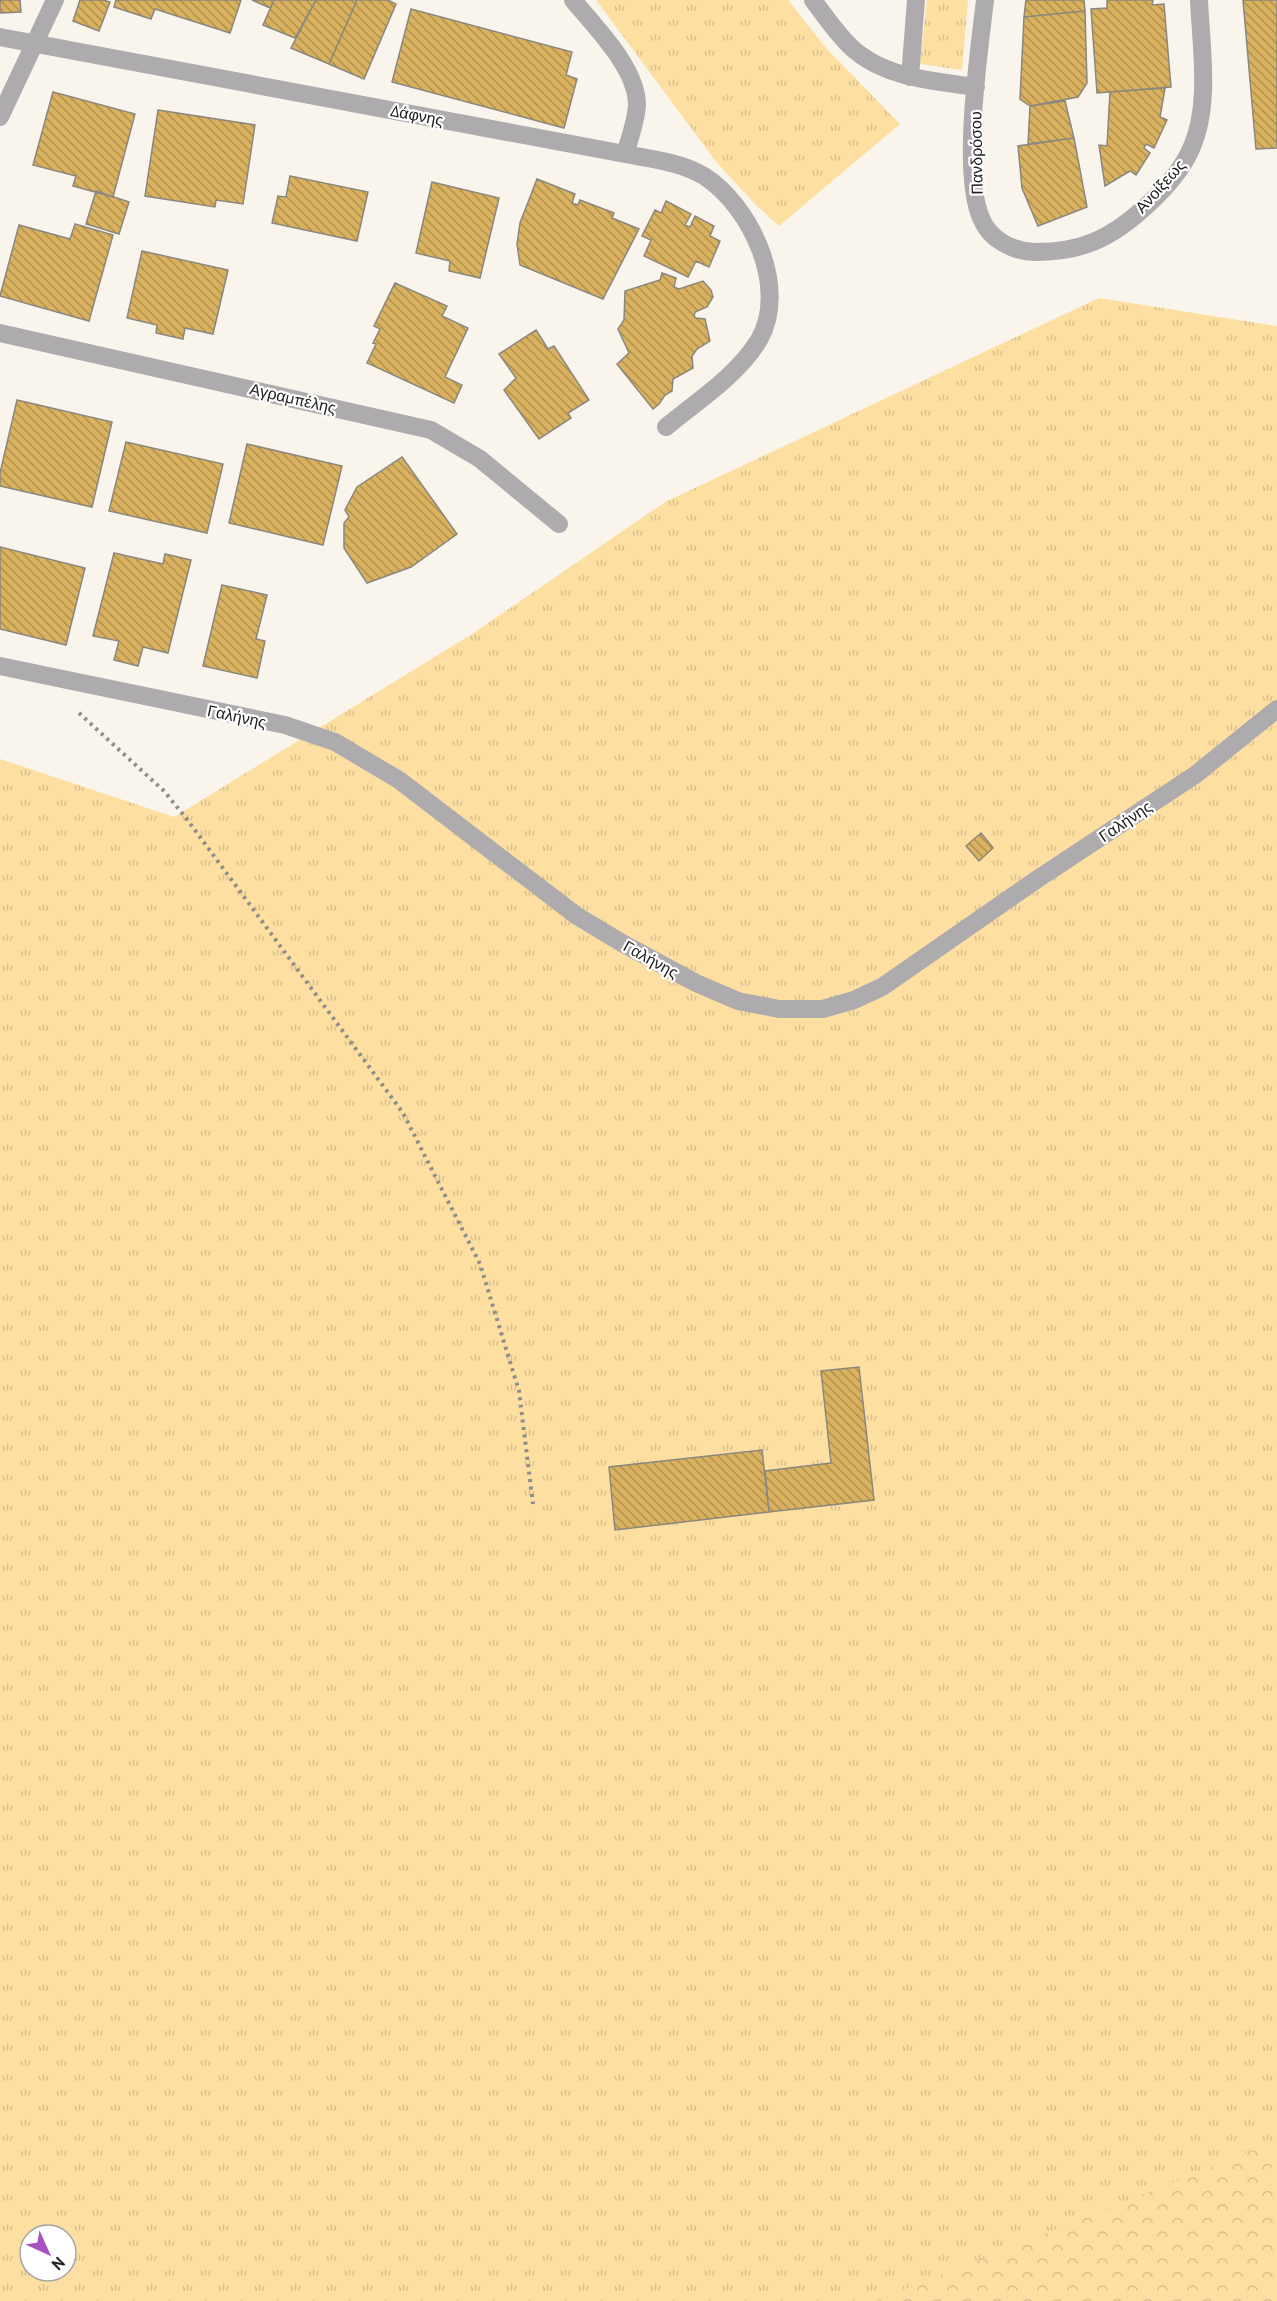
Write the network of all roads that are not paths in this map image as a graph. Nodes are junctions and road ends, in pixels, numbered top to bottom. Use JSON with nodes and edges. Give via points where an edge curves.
{"nodes":[{"id":1,"x":55,"y":0,"type":"edge"},
{"id":2,"x":573,"y":0,"type":"edge"},
{"id":3,"x":813,"y":0,"type":"edge"},
{"id":4,"x":916,"y":0,"type":"edge"},
{"id":5,"x":985,"y":0,"type":"edge"},
{"id":6,"x":1199,"y":0,"type":"edge"},
{"id":7,"x":0,"y":37,"type":"edge"},
{"id":8,"x":36,"y":42,"type":"junction"},
{"id":9,"x":910,"y":77,"type":"junction"},
{"id":10,"x":976,"y":87,"type":"junction"},
{"id":11,"x":0,"y":117,"type":"edge"},
{"id":12,"x":625,"y":154,"type":"junction"},
{"id":13,"x":1056,"y":250,"type":"joint"},
{"id":14,"x":0,"y":333,"type":"edge"},
{"id":15,"x":666,"y":427,"type":"dead end"},
{"id":16,"x":559,"y":524,"type":"dead end"},
{"id":17,"x":0,"y":666,"type":"edge"},
{"id":18,"x":1277,"y":710,"type":"edge"}],
"edges":[{"from":1,"to":8,"type":"street"},
{"from":2,"to":12,"type":"street","via":[[611,46],[634,86],[636,112]]},
{"from":3,"to":9,"type":"street","via":[[851,47],[877,65]]},
{"from":4,"to":9,"type":"street"},
{"from":5,"to":10,"type":"street","name":"Πανδρόσου"},
{"from":6,"to":13,"type":"street","name":"Ανοίξεως","via":[[1200,117],[1186,159],[1160,192],[1114,231],[1095,242]]},
{"from":7,"to":8,"type":"street","name":"Δάφνης"},
{"from":8,"to":11,"type":"street"},
{"from":8,"to":12,"type":"street","name":"Δάφνης"},
{"from":9,"to":10,"type":"street"},
{"from":10,"to":13,"type":"street","name":"Πανδρόσου","via":[[973,170],[980,217],[997,239],[1013,249]]},
{"from":12,"to":15,"type":"street","name":"Δάφνης","via":[[683,167],[710,181],[754,233],[767,273],[768,306],[760,339],[724,379]]},
{"from":14,"to":16,"type":"street","name":"Αγραμπέλης","via":[[431,430],[480,459]]},
{"from":17,"to":18,"type":"street","name":"Γαλήνης","via":[[285,725],[335,742],[399,780],[577,916],[696,983],[738,1001],[779,1009],[823,1009],[882,987],[1195,775]]}]}
